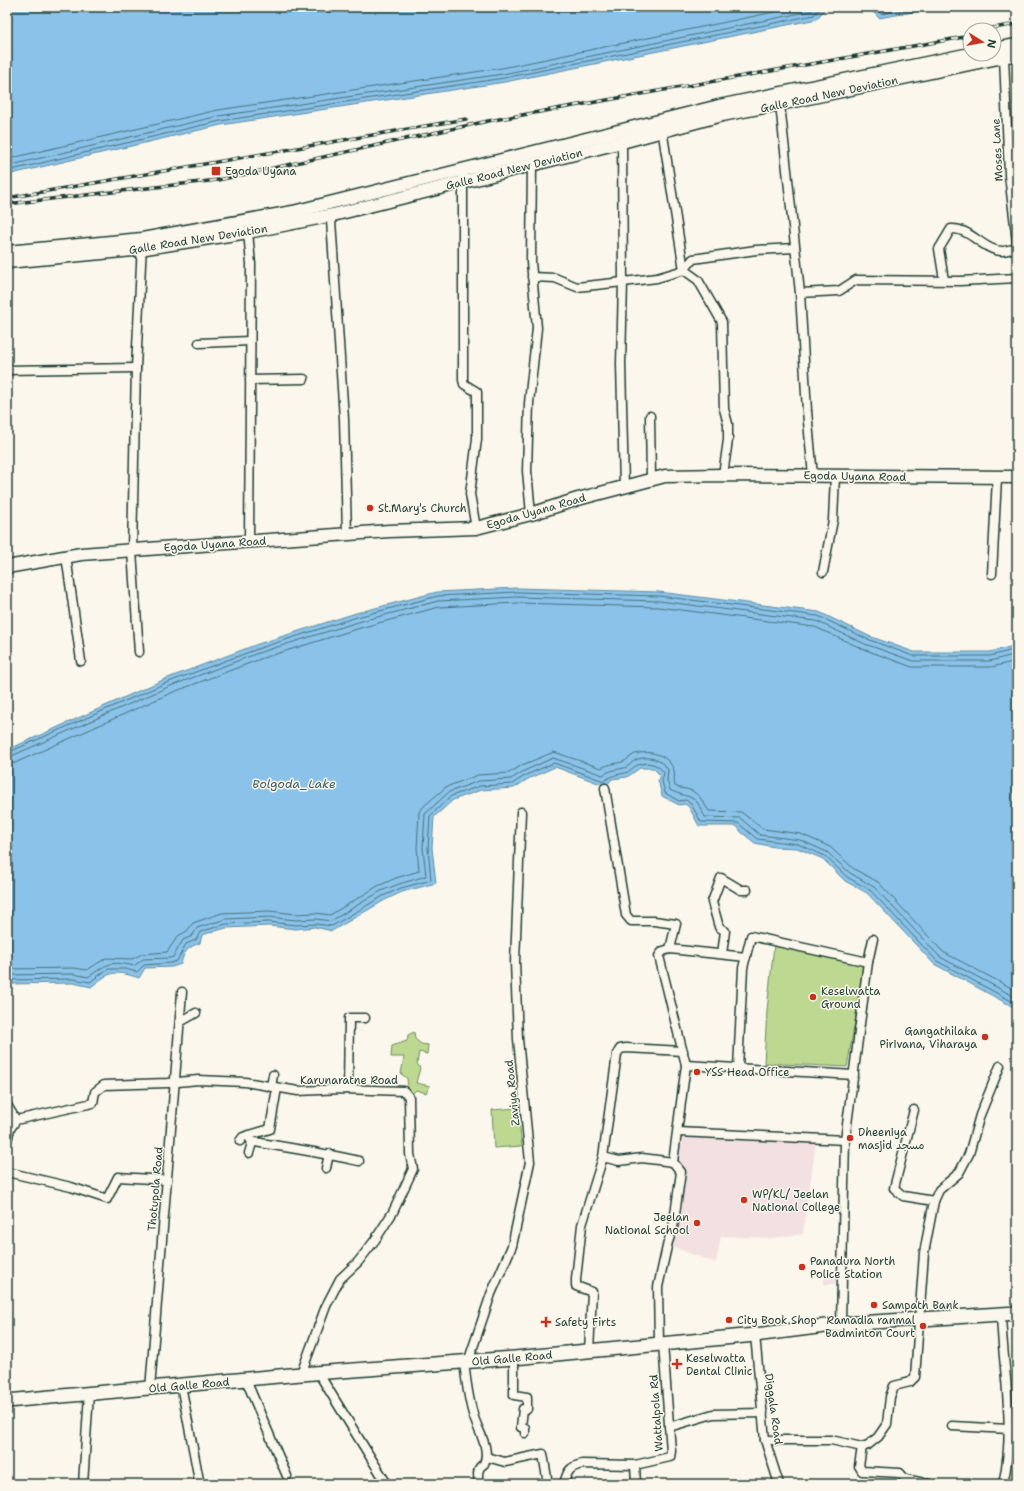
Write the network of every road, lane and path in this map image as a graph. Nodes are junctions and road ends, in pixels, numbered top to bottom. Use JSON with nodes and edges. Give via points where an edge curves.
{"nodes":[{"id":1,"x":1017,"y":45,"type":"edge"},
{"id":2,"x":1002,"y":47,"type":"edge"},
{"id":3,"x":1017,"y":54,"type":"edge"},
{"id":4,"x":962,"y":56,"type":"edge"},
{"id":5,"x":1004,"y":57,"type":"junction"},
{"id":6,"x":780,"y":104,"type":"junction"},
{"id":7,"x":664,"y":125,"type":"junction"},
{"id":8,"x":622,"y":142,"type":"junction"},
{"id":9,"x":532,"y":164,"type":"junction"},
{"id":10,"x":463,"y":176,"type":"junction"},
{"id":11,"x":333,"y":215,"type":"junction"},
{"id":12,"x":248,"y":232,"type":"junction"},
{"id":13,"x":1017,"y":242,"type":"edge"},
{"id":14,"x":142,"y":243,"type":"junction"},
{"id":15,"x":795,"y":248,"type":"junction"},
{"id":16,"x":1017,"y":248,"type":"edge"},
{"id":17,"x":7,"y":252,"type":"edge"},
{"id":18,"x":7,"y":262,"type":"edge"},
{"id":19,"x":684,"y":270,"type":"junction"},
{"id":20,"x":532,"y":277,"type":"junction"},
{"id":21,"x":1017,"y":278,"type":"edge"},
{"id":22,"x":944,"y":280,"type":"junction"},
{"id":23,"x":624,"y":282,"type":"junction"},
{"id":24,"x":800,"y":293,"type":"junction"},
{"id":25,"x":250,"y":340,"type":"junction"},
{"id":26,"x":199,"y":343,"type":"dead end"},
{"id":27,"x":7,"y":364,"type":"edge"},
{"id":28,"x":136,"y":368,"type":"junction"},
{"id":29,"x":7,"y":370,"type":"edge"},
{"id":30,"x":304,"y":379,"type":"dead end"},
{"id":31,"x":250,"y":380,"type":"junction"},
{"id":32,"x":650,"y":416,"type":"dead end"},
{"id":33,"x":723,"y":475,"type":"junction"},
{"id":34,"x":814,"y":476,"type":"junction"},
{"id":35,"x":835,"y":476,"type":"junction"},
{"id":36,"x":1017,"y":477,"type":"edge"},
{"id":37,"x":651,"y":478,"type":"junction"},
{"id":38,"x":997,"y":478,"type":"junction"},
{"id":39,"x":624,"y":487,"type":"junction"},
{"id":40,"x":531,"y":514,"type":"junction"},
{"id":41,"x":476,"y":528,"type":"junction"},
{"id":42,"x":347,"y":534,"type":"junction"},
{"id":43,"x":249,"y":542,"type":"junction"},
{"id":44,"x":132,"y":551,"type":"junction"},
{"id":45,"x":66,"y":556,"type":"junction"},
{"id":46,"x":7,"y":567,"type":"edge"},
{"id":47,"x":823,"y":572,"type":"dead end"},
{"id":48,"x":992,"y":574,"type":"dead end"},
{"id":49,"x":139,"y":652,"type":"dead end"},
{"id":50,"x":81,"y":661,"type":"dead end"},
{"id":51,"x":605,"y":788,"type":"dead end"},
{"id":52,"x":521,"y":812,"type":"dead end"},
{"id":53,"x":747,"y":890,"type":"dead end"},
{"id":54,"x":873,"y":939,"type":"dead end"},
{"id":55,"x":670,"y":949,"type":"junction"},
{"id":56,"x":722,"y":954,"type":"junction"},
{"id":57,"x":746,"y":957,"type":"junction"},
{"id":58,"x":868,"y":962,"type":"junction"},
{"id":59,"x":182,"y":992,"type":"dead end"},
{"id":60,"x":196,"y":1013,"type":"dead end"},
{"id":61,"x":365,"y":1018,"type":"dead end"},
{"id":62,"x":180,"y":1022,"type":"junction"},
{"id":63,"x":683,"y":1052,"type":"junction"},
{"id":64,"x":686,"y":1064,"type":"junction"},
{"id":65,"x":1000,"y":1066,"type":"dead end"},
{"id":66,"x":738,"y":1068,"type":"junction"},
{"id":67,"x":273,"y":1075,"type":"dead end"},
{"id":68,"x":854,"y":1075,"type":"junction"},
{"id":69,"x":175,"y":1082,"type":"junction"},
{"id":70,"x":274,"y":1088,"type":"junction"},
{"id":71,"x":348,"y":1089,"type":"junction"},
{"id":72,"x":7,"y":1105,"type":"edge"},
{"id":73,"x":914,"y":1110,"type":"dead end"},
{"id":74,"x":16,"y":1120,"type":"junction"},
{"id":75,"x":678,"y":1132,"type":"junction"},
{"id":76,"x":250,"y":1139,"type":"junction"},
{"id":77,"x":240,"y":1140,"type":"dead end"},
{"id":78,"x":844,"y":1140,"type":"junction"},
{"id":79,"x":7,"y":1141,"type":"edge"},
{"id":80,"x":249,"y":1153,"type":"dead end"},
{"id":81,"x":329,"y":1154,"type":"junction"},
{"id":82,"x":603,"y":1157,"type":"junction"},
{"id":83,"x":359,"y":1161,"type":"dead end"},
{"id":84,"x":673,"y":1162,"type":"junction"},
{"id":85,"x":326,"y":1168,"type":"dead end"},
{"id":86,"x":7,"y":1172,"type":"edge"},
{"id":87,"x":167,"y":1180,"type":"junction"},
{"id":88,"x":934,"y":1201,"type":"junction"},
{"id":89,"x":1017,"y":1313,"type":"edge"},
{"id":90,"x":1000,"y":1314,"type":"junction"},
{"id":91,"x":918,"y":1319,"type":"junction"},
{"id":92,"x":841,"y":1324,"type":"junction"},
{"id":93,"x":755,"y":1335,"type":"junction"},
{"id":94,"x":661,"y":1344,"type":"junction"},
{"id":95,"x":590,"y":1351,"type":"junction"},
{"id":96,"x":514,"y":1358,"type":"junction"},
{"id":97,"x":466,"y":1362,"type":"junction"},
{"id":98,"x":301,"y":1374,"type":"junction"},
{"id":99,"x":318,"y":1374,"type":"junction"},
{"id":100,"x":246,"y":1380,"type":"junction"},
{"id":101,"x":181,"y":1385,"type":"junction"},
{"id":102,"x":150,"y":1389,"type":"junction"},
{"id":103,"x":88,"y":1394,"type":"junction"},
{"id":104,"x":7,"y":1401,"type":"edge"},
{"id":105,"x":763,"y":1413,"type":"junction"},
{"id":106,"x":952,"y":1426,"type":"dead end"},
{"id":107,"x":669,"y":1427,"type":"junction"},
{"id":108,"x":1009,"y":1429,"type":"junction"},
{"id":109,"x":525,"y":1433,"type":"dead end"},
{"id":110,"x":765,"y":1440,"type":"junction"},
{"id":111,"x":862,"y":1447,"type":"junction"},
{"id":112,"x":486,"y":1458,"type":"junction"},
{"id":113,"x":635,"y":1465,"type":"junction"},
{"id":114,"x":287,"y":1476,"type":"dead end"},
{"id":115,"x":83,"y":1484,"type":"edge"},
{"id":116,"x":196,"y":1484,"type":"edge"},
{"id":117,"x":387,"y":1484,"type":"edge"},
{"id":118,"x":479,"y":1484,"type":"edge"},
{"id":119,"x":548,"y":1484,"type":"edge"},
{"id":120,"x":564,"y":1484,"type":"edge"},
{"id":121,"x":636,"y":1484,"type":"edge"},
{"id":122,"x":779,"y":1484,"type":"edge"},
{"id":123,"x":929,"y":1484,"type":"edge"},
{"id":124,"x":1003,"y":1484,"type":"edge"}],
"edges":[{"from":1,"to":2,"type":"main road"},
{"from":3,"to":5,"type":"main road","name":"Galle Road New Deviation"},
{"from":4,"to":7,"type":"main road","name":"Galle Road New Deviation","via":[[719,106]]},
{"from":5,"to":6,"type":"main road","name":"Galle Road New Deviation"},
{"from":5,"to":13,"type":"street","name":"Moses Lane","via":[[1009,175]]},
{"from":6,"to":7,"type":"main road","name":"Galle Road New Deviation"},
{"from":6,"to":15,"type":"street"},
{"from":7,"to":8,"type":"main road","name":"Galle Road New Deviation"},
{"from":7,"to":10,"type":"main road","name":"Galle Road New Deviation"},
{"from":7,"to":19,"type":"street","via":[[663,135]]},
{"from":8,"to":9,"type":"main road","name":"Galle Road New Deviation"},
{"from":8,"to":23,"type":"street"},
{"from":9,"to":10,"type":"main road","name":"Galle Road New Deviation"},
{"from":9,"to":20,"type":"street"},
{"from":10,"to":11,"type":"main road","name":"Galle Road New Deviation"},
{"from":10,"to":14,"type":"main road","name":"Galle Road New Deviation"},
{"from":10,"to":41,"type":"street","via":[[463,380],[464,384],[477,392],[477,439],[470,494]]},
{"from":11,"to":12,"type":"main road","name":"Galle Road New Deviation"},
{"from":11,"to":42,"type":"street","via":[[331,220],[344,419]]},
{"from":12,"to":14,"type":"main road","name":"Galle Road New Deviation"},
{"from":12,"to":25,"type":"street","via":[[251,264]]},
{"from":14,"to":17,"type":"main road","name":"Galle Road New Deviation"},
{"from":14,"to":18,"type":"main road","name":"Galle Road New Deviation"},
{"from":14,"to":28,"type":"street"},
{"from":15,"to":19,"type":"street","via":[[756,250],[693,259]]},
{"from":15,"to":24,"type":"street"},
{"from":16,"to":22,"type":"street","via":[[1001,251],[964,231],[951,229],[939,249]]},
{"from":19,"to":23,"type":"street","via":[[656,278]]},
{"from":19,"to":33,"type":"street","via":[[698,280],[722,322],[724,409],[728,424]]},
{"from":20,"to":23,"type":"street","via":[[555,278],[577,287]]},
{"from":20,"to":40,"type":"street","via":[[537,328],[529,403],[527,471]]},
{"from":21,"to":22,"type":"street"},
{"from":22,"to":24,"type":"street","via":[[856,280],[839,291]]},
{"from":23,"to":39,"type":"street","via":[[621,364]]},
{"from":24,"to":34,"type":"street","via":[[807,411]]},
{"from":25,"to":26,"type":"street"},
{"from":25,"to":31,"type":"street"},
{"from":27,"to":29,"type":"street"},
{"from":28,"to":29,"type":"street"},
{"from":28,"to":44,"type":"street"},
{"from":30,"to":31,"type":"street"},
{"from":31,"to":43,"type":"street"},
{"from":32,"to":37,"type":"street"},
{"from":33,"to":34,"type":"main road","name":"Egoda Uyana Road"},
{"from":33,"to":37,"type":"main road","name":"Egoda Uyana Road"},
{"from":34,"to":35,"type":"main road","name":"Egoda Uyana Road"},
{"from":35,"to":38,"type":"main road","name":"Egoda Uyana Road"},
{"from":35,"to":47,"type":"street","via":[[833,520]]},
{"from":36,"to":38,"type":"main road","name":"Egoda Uyana Road"},
{"from":37,"to":39,"type":"main road","name":"Egoda Uyana Road"},
{"from":38,"to":48,"type":"street"},
{"from":39,"to":40,"type":"main road","name":"Egoda Uyana Road"},
{"from":40,"to":41,"type":"main road","name":"Egoda Uyana Road"},
{"from":41,"to":42,"type":"main road","name":"Egoda Uyana Road"},
{"from":42,"to":43,"type":"main road","name":"Egoda Uyana Road"},
{"from":43,"to":44,"type":"main road","name":"Egoda Uyana Road"},
{"from":44,"to":45,"type":"main road","name":"Egoda Uyana Road"},
{"from":44,"to":49,"type":"street"},
{"from":45,"to":46,"type":"main road","name":"Egoda Uyana Road"},
{"from":45,"to":50,"type":"street"},
{"from":51,"to":55,"type":"street","via":[[626,915],[631,920],[676,924]]},
{"from":52,"to":97,"type":"street","name":"Zaviya Road","via":[[515,962],[518,1039],[530,1162],[512,1246],[490,1294]]},
{"from":53,"to":56,"type":"street","via":[[741,890],[721,878],[712,902],[718,927],[725,931]]},
{"from":54,"to":58,"type":"street"},
{"from":55,"to":56,"type":"street"},
{"from":55,"to":63,"type":"street","via":[[663,951],[659,956]]},
{"from":56,"to":57,"type":"street"},
{"from":57,"to":58,"type":"street","via":[[751,936]]},
{"from":57,"to":66,"type":"street","via":[[743,968]]},
{"from":58,"to":68,"type":"street"},
{"from":59,"to":62,"type":"street","name":"Thotupola Road"},
{"from":60,"to":62,"type":"street"},
{"from":61,"to":71,"type":"street","via":[[349,1018]]},
{"from":62,"to":69,"type":"street","name":"Thotupola Road"},
{"from":63,"to":64,"type":"street"},
{"from":63,"to":82,"type":"street","via":[[620,1049],[617,1054]]},
{"from":64,"to":66,"type":"street"},
{"from":64,"to":75,"type":"street"},
{"from":65,"to":88,"type":"street","via":[[980,1115],[969,1154],[959,1173],[939,1190]]},
{"from":66,"to":68,"type":"street"},
{"from":67,"to":70,"type":"street"},
{"from":68,"to":78,"type":"street"},
{"from":69,"to":70,"type":"street","name":"Karunaratne Road","via":[[245,1082]]},
{"from":69,"to":74,"type":"street","name":"Karunaratne Road","via":[[104,1085],[95,1092],[93,1103]]},
{"from":69,"to":87,"type":"street","name":"Thotupola Road"},
{"from":70,"to":71,"type":"street","name":"Karunaratne Road","via":[[298,1091]]},
{"from":70,"to":76,"type":"street","via":[[270,1129]]},
{"from":71,"to":98,"type":"street","name":"Karunaratne Road","via":[[404,1090],[409,1096],[412,1169],[393,1212],[376,1240],[340,1279],[326,1306]]},
{"from":72,"to":74,"type":"street"},
{"from":73,"to":88,"type":"street","via":[[894,1188],[903,1196]]},
{"from":74,"to":79,"type":"street"},
{"from":75,"to":78,"type":"street"},
{"from":75,"to":84,"type":"street"},
{"from":76,"to":77,"type":"street"},
{"from":76,"to":80,"type":"street"},
{"from":76,"to":81,"type":"street","via":[[255,1142]]},
{"from":78,"to":92,"type":"street"},
{"from":81,"to":83,"type":"street"},
{"from":81,"to":85,"type":"street"},
{"from":82,"to":84,"type":"street","via":[[619,1161],[642,1158]]},
{"from":82,"to":95,"type":"street","via":[[582,1225],[576,1280],[576,1286],[592,1292]]},
{"from":84,"to":94,"type":"street","name":"Wattalpola Rd","via":[[681,1172],[673,1228],[658,1287]]},
{"from":86,"to":87,"type":"street","via":[[71,1187],[108,1199],[118,1177]]},
{"from":87,"to":102,"type":"street","name":"Thotupola Road"},
{"from":88,"to":91,"type":"street","via":[[924,1253]]},
{"from":89,"to":90,"type":"highway","name":"Old Galle Road"},
{"from":90,"to":91,"type":"highway","name":"Old Galle Road"},
{"from":90,"to":108,"type":"street"},
{"from":91,"to":92,"type":"highway","name":"Old Galle Road"},
{"from":91,"to":111,"type":"street","via":[[915,1377],[910,1382],[894,1386],[887,1424],[878,1437]]},
{"from":92,"to":93,"type":"highway","name":"Old Galle Road"},
{"from":93,"to":94,"type":"highway","name":"Old Galle Road"},
{"from":93,"to":105,"type":"street","name":"Diggala Road"},
{"from":94,"to":95,"type":"highway","name":"Old Galle Road"},
{"from":94,"to":107,"type":"street","name":"Wattalpola Rd"},
{"from":95,"to":96,"type":"highway","name":"Old Galle Road"},
{"from":96,"to":97,"type":"highway","name":"Old Galle Road"},
{"from":96,"to":109,"type":"street","via":[[514,1395],[527,1398],[527,1410],[523,1409],[521,1414],[521,1426]]},
{"from":97,"to":99,"type":"highway","name":"Old Galle Road"},
{"from":97,"to":112,"type":"street","via":[[467,1389]]},
{"from":98,"to":99,"type":"highway","name":"Old Galle Road"},
{"from":98,"to":100,"type":"highway","name":"Old Galle Road"},
{"from":99,"to":117,"type":"street"},
{"from":100,"to":101,"type":"highway","name":"Old Galle Road"},
{"from":100,"to":114,"type":"street"},
{"from":101,"to":102,"type":"highway","name":"Old Galle Road"},
{"from":101,"to":116,"type":"street","via":[[199,1480]]},
{"from":102,"to":103,"type":"highway","name":"Old Galle Road"},
{"from":103,"to":104,"type":"highway","name":"Old Galle Road"},
{"from":103,"to":115,"type":"street"},
{"from":105,"to":107,"type":"street","via":[[712,1414]]},
{"from":105,"to":110,"type":"street","name":"Diggala Road"},
{"from":106,"to":108,"type":"street"},
{"from":107,"to":113,"type":"street","name":"Wattalpola Rd","via":[[670,1457]]},
{"from":108,"to":124,"type":"street","via":[[1008,1458]]},
{"from":110,"to":111,"type":"street","via":[[831,1440]]},
{"from":110,"to":122,"type":"street","name":"Diggala Road"},
{"from":111,"to":123,"type":"street","via":[[859,1466],[862,1471],[900,1473],[905,1479]]},
{"from":112,"to":118,"type":"street","via":[[478,1470]]},
{"from":112,"to":119,"type":"street","via":[[505,1462],[543,1454]]},
{"from":113,"to":120,"type":"street","name":"Wattalpola Rd","via":[[574,1466],[568,1470]]},
{"from":113,"to":121,"type":"street"}]}
